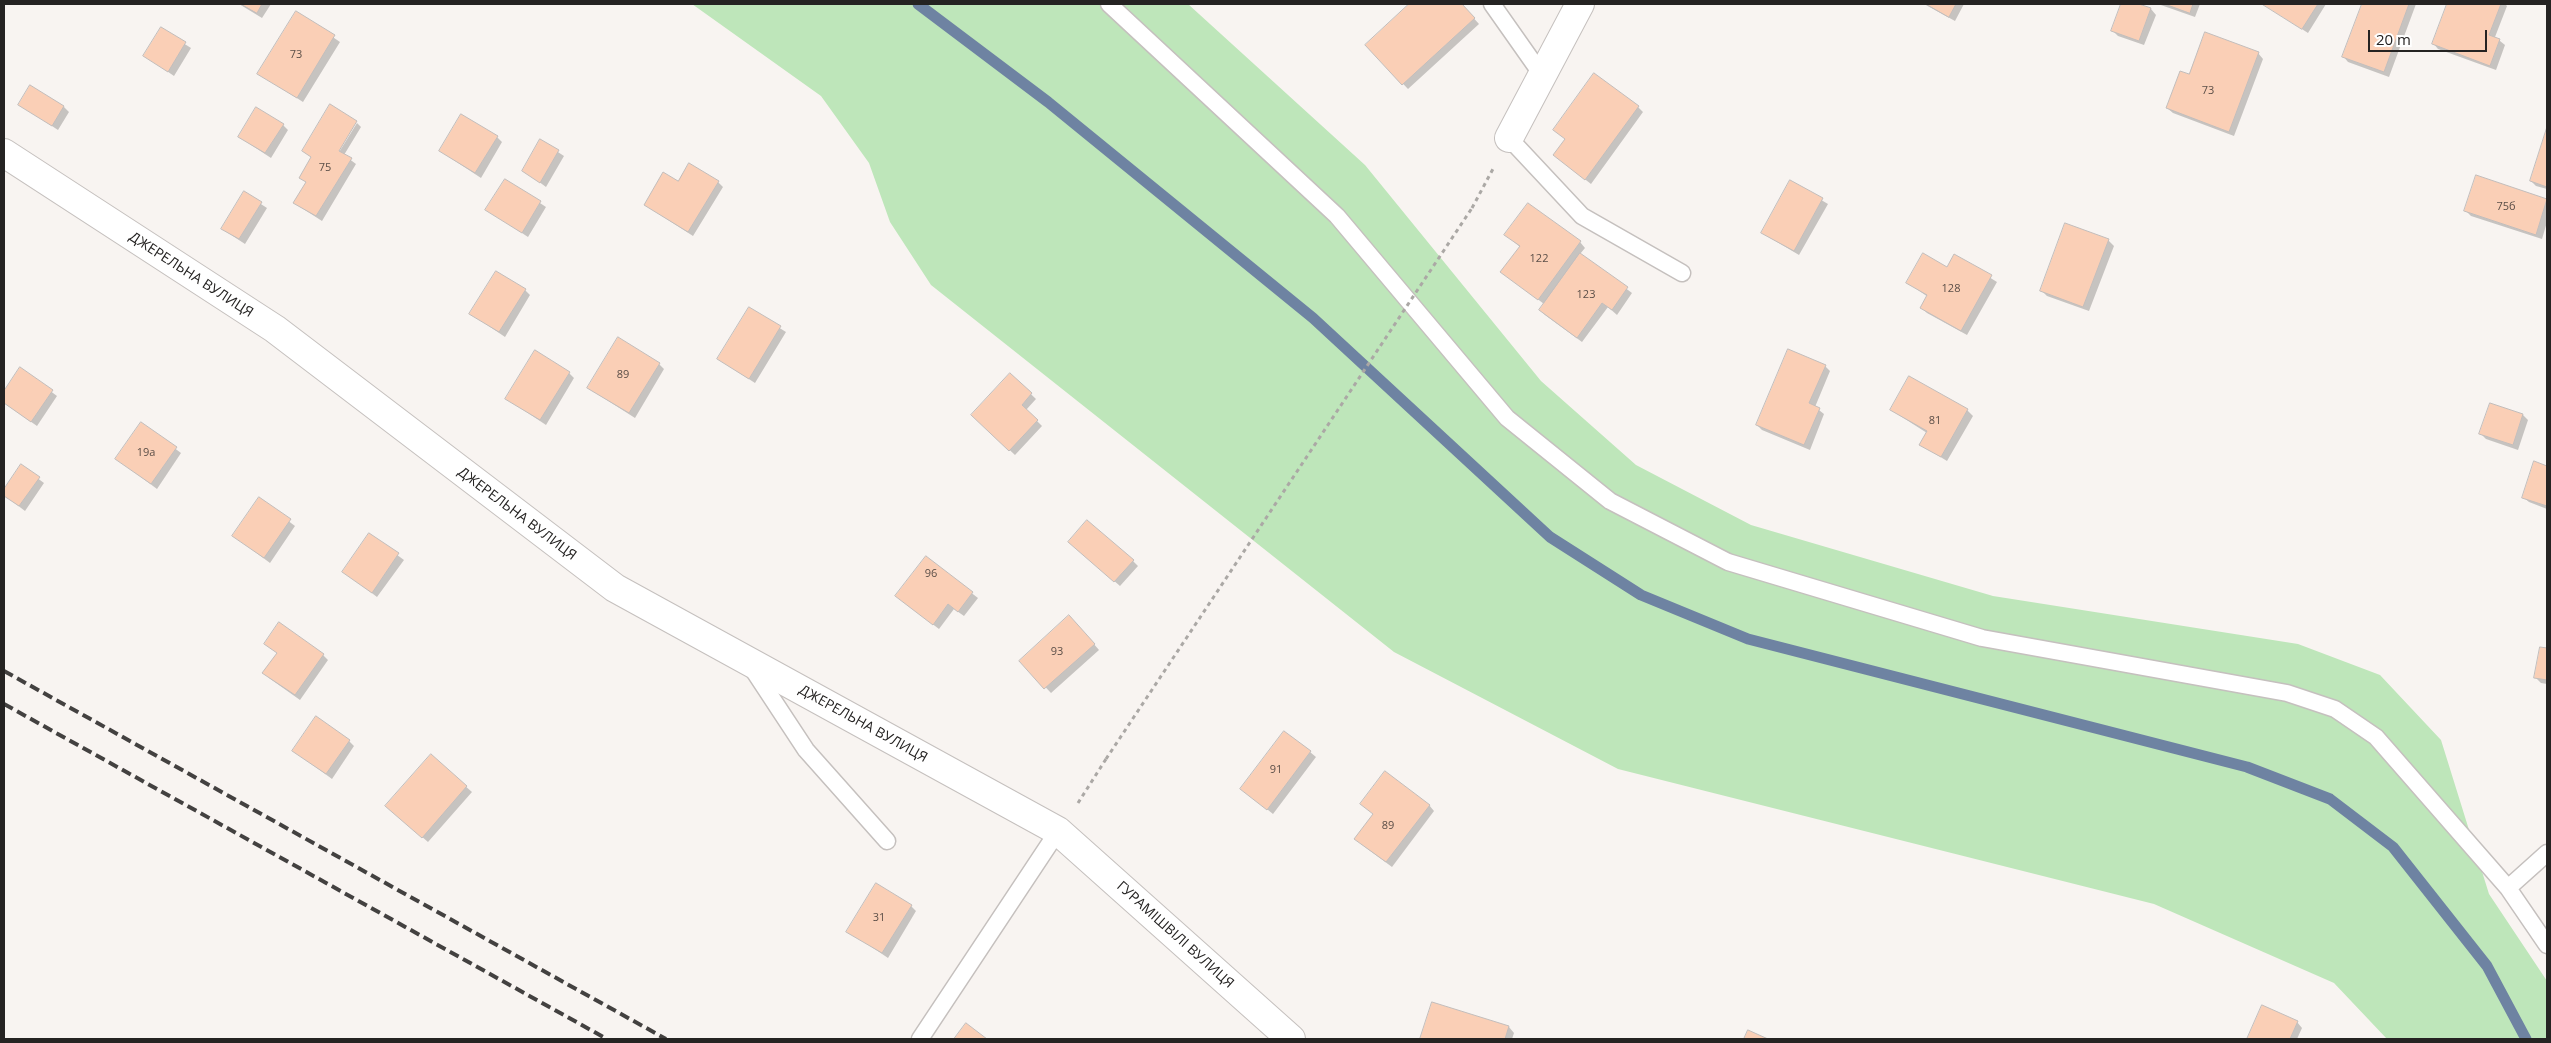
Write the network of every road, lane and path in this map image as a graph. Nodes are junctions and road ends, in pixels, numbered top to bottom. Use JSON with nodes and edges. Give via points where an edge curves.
{"nodes":[{"id":1,"x":1109,"y":4,"type":"edge"},
{"id":2,"x":1492,"y":4,"type":"edge"},
{"id":3,"x":1580,"y":4,"type":"edge"},
{"id":4,"x":1542,"y":75,"type":"junction"},
{"id":5,"x":1509,"y":138,"type":"junction"},
{"id":6,"x":4,"y":153,"type":"edge"},
{"id":7,"x":1682,"y":273,"type":"dead end"},
{"id":8,"x":747,"y":660,"type":"junction"},
{"id":9,"x":1058,"y":832,"type":"junction"},
{"id":10,"x":887,"y":841,"type":"dead end"},
{"id":11,"x":2547,"y":854,"type":"edge"},
{"id":12,"x":2508,"y":888,"type":"junction"},
{"id":13,"x":2547,"y":946,"type":"edge"},
{"id":14,"x":920,"y":1039,"type":"edge"},
{"id":15,"x":1291,"y":1039,"type":"edge"}],
"edges":[{"from":1,"to":12,"type":"lane","via":[[1337,216],[1507,418],[1610,501],[1728,562],[1982,638],[2287,693],[2335,708],[2376,736]]},
{"from":2,"to":4,"type":"lane"},
{"from":3,"to":4,"type":"street"},
{"from":4,"to":5,"type":"street"},
{"from":5,"to":7,"type":"lane","via":[[1582,216]]},
{"from":5,"to":9,"type":"path","bridge":true,"via":[[1472,208]]},
{"from":6,"to":8,"type":"street","name":"ДЖЕРЕЛЬНА ВУЛИЦЯ","via":[[275,329],[614,588]]},
{"from":8,"to":9,"type":"street","name":"ДЖЕРЕЛЬНА ВУЛИЦЯ"},
{"from":8,"to":10,"type":"lane","via":[[806,750]]},
{"from":9,"to":14,"type":"lane"},
{"from":9,"to":15,"type":"street","name":"ГУРАМІШВІЛІ ВУЛИЦЯ"},
{"from":11,"to":12,"type":"lane"},
{"from":12,"to":13,"type":"lane"}]}
